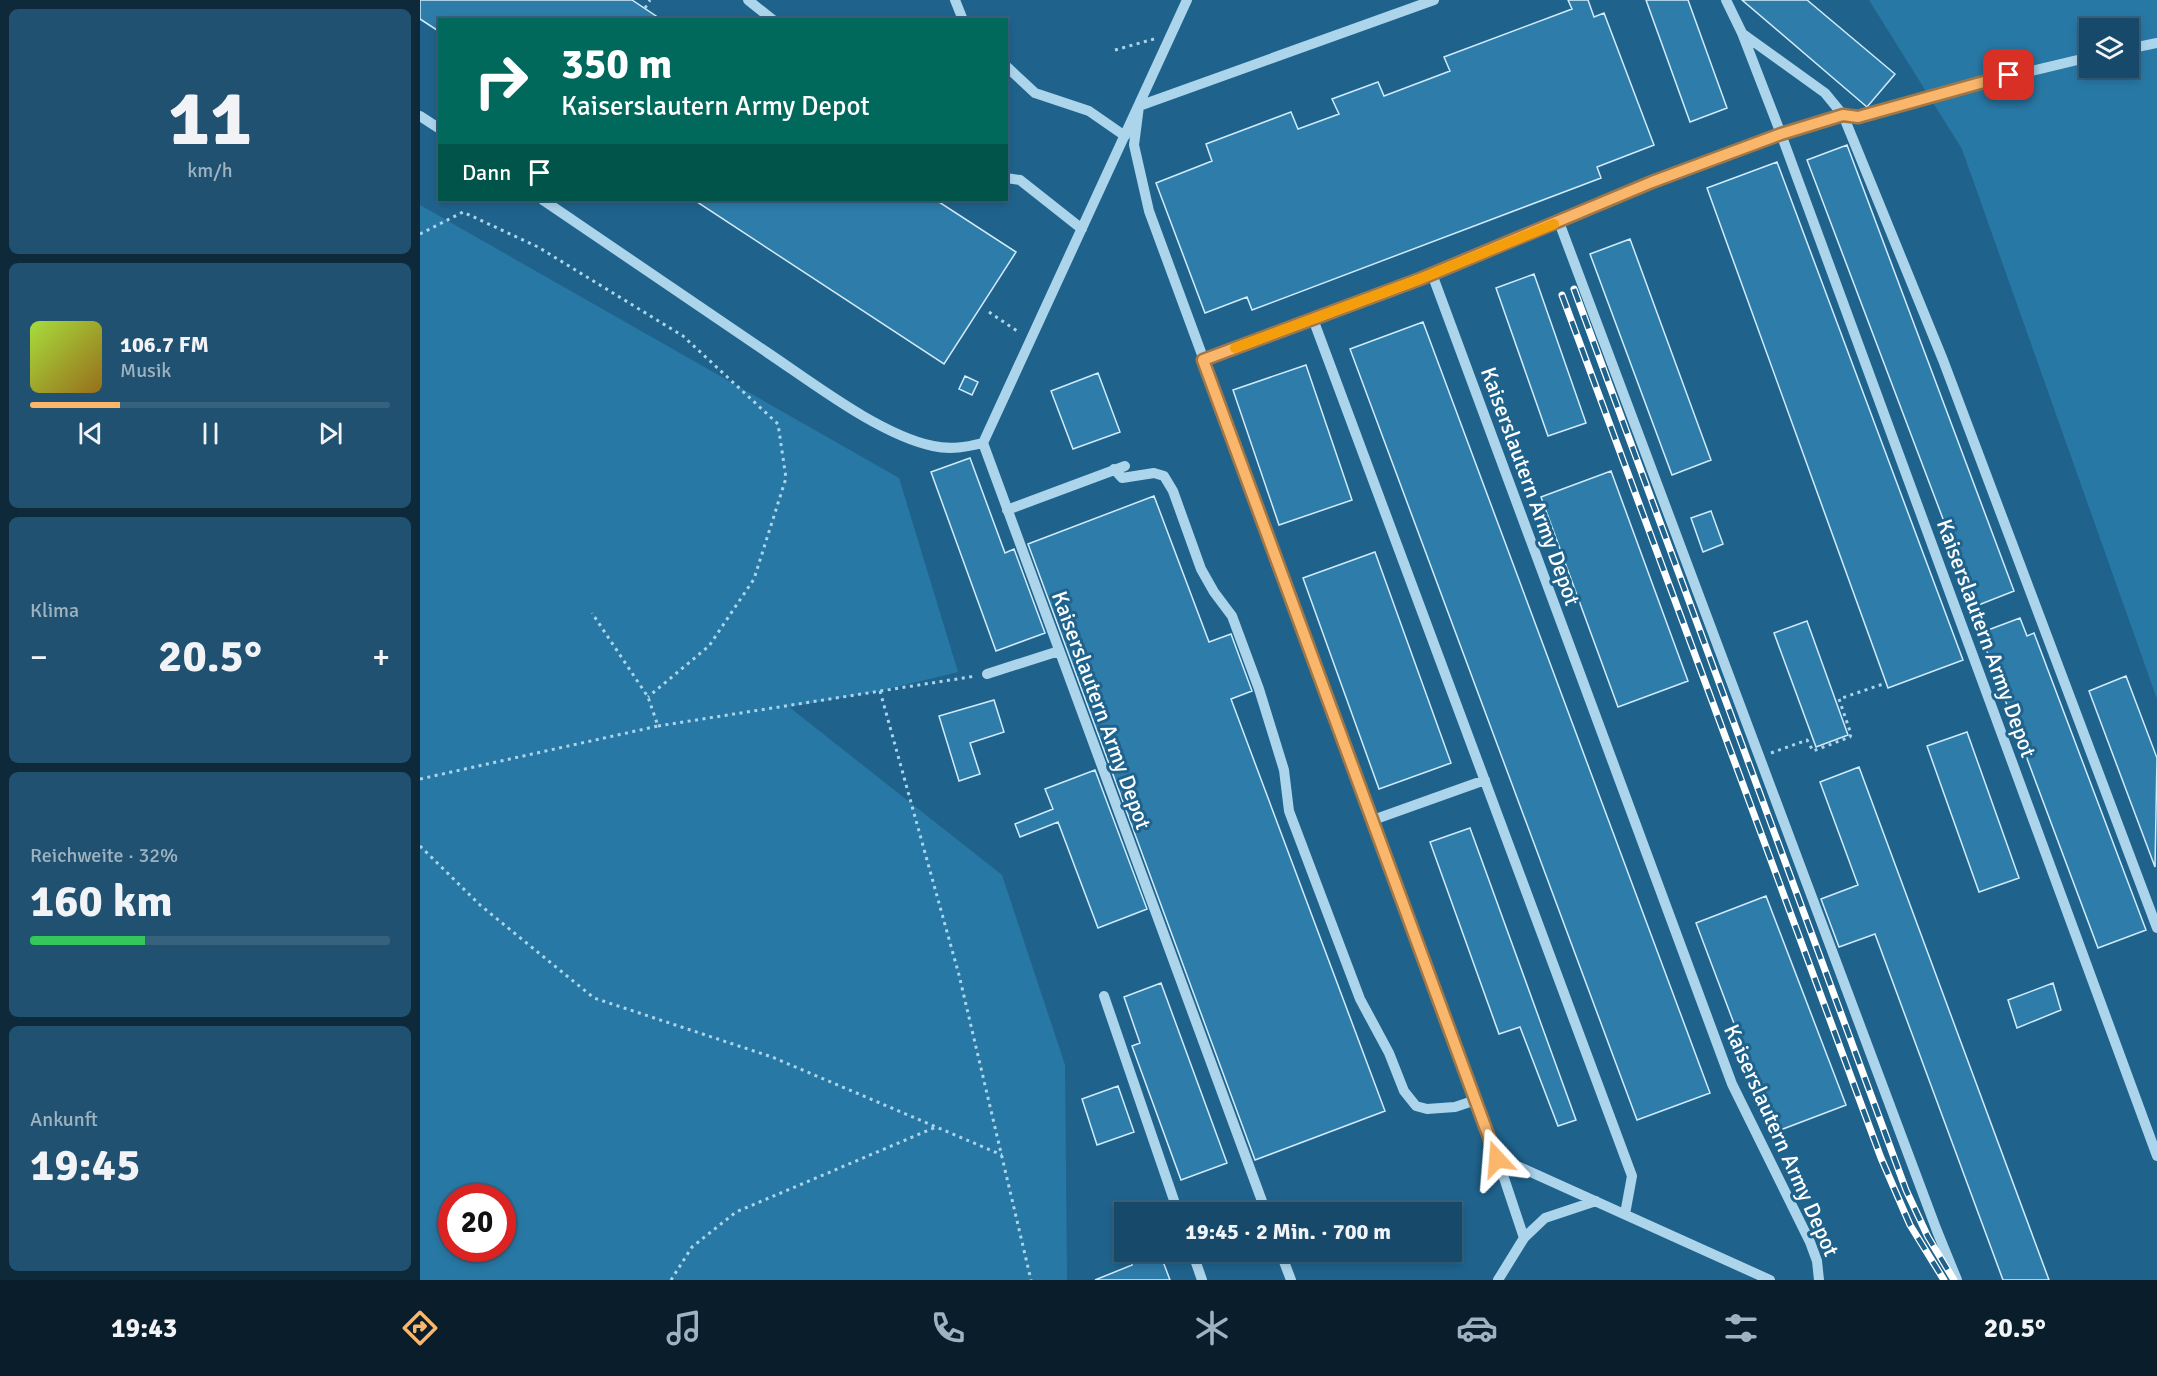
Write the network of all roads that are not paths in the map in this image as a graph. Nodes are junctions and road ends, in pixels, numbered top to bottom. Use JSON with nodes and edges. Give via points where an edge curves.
{"nodes":[{"id":1,"x":748,"y":0,"type":"edge"},
{"id":2,"x":955,"y":0,"type":"edge"},
{"id":3,"x":1187,"y":0,"type":"edge"},
{"id":4,"x":1434,"y":0,"type":"edge"},
{"id":5,"x":1726,"y":0,"type":"edge"},
{"id":6,"x":770,"y":18,"type":"edge"},
{"id":7,"x":962,"y":18,"type":"edge"},
{"id":8,"x":1742,"y":33,"type":"junction"},
{"id":9,"x":2157,"y":43,"type":"edge"},
{"id":10,"x":2139,"y":47,"type":"edge"},
{"id":11,"x":2079,"y":60,"type":"edge"},
{"id":12,"x":1008,"y":68,"type":"edge"},
{"id":13,"x":1139,"y":106,"type":"junction"},
{"id":14,"x":1843,"y":115,"type":"junction"},
{"id":15,"x":420,"y":116,"type":"edge"},
{"id":16,"x":438,"y":128,"type":"edge"},
{"id":17,"x":1781,"y":134,"type":"junction"},
{"id":18,"x":1125,"y":136,"type":"junction"},
{"id":19,"x":1008,"y":178,"type":"edge"},
{"id":20,"x":544,"y":201,"type":"edge"},
{"id":21,"x":1559,"y":222,"type":"junction"},
{"id":22,"x":1082,"y":229,"type":"junction"},
{"id":23,"x":1431,"y":274,"type":"junction"},
{"id":24,"x":1313,"y":319,"type":"junction"},
{"id":25,"x":1203,"y":360,"type":"junction"},
{"id":26,"x":982,"y":443,"type":"junction"},
{"id":27,"x":1007,"y":510,"type":"junction"},
{"id":28,"x":1059,"y":651,"type":"junction"},
{"id":29,"x":987,"y":674,"type":"road end"},
{"id":30,"x":1485,"y":780,"type":"junction"},
{"id":31,"x":1373,"y":820,"type":"junction"},
{"id":32,"x":2157,"y":928,"type":"edge"},
{"id":33,"x":1104,"y":996,"type":"dead end"},
{"id":34,"x":1476,"y":1100,"type":"junction"},
{"id":35,"x":1491,"y":1139,"type":"junction"},
{"id":36,"x":2157,"y":1156,"type":"edge"},
{"id":37,"x":1596,"y":1201,"type":"junction"},
{"id":38,"x":1175,"y":1202,"type":"edge"},
{"id":39,"x":1262,"y":1202,"type":"edge"},
{"id":40,"x":1625,"y":1214,"type":"junction"},
{"id":41,"x":1524,"y":1238,"type":"junction"},
{"id":42,"x":1196,"y":1262,"type":"edge"},
{"id":43,"x":1285,"y":1262,"type":"edge"},
{"id":44,"x":1202,"y":1280,"type":"edge"},
{"id":45,"x":1291,"y":1280,"type":"edge"},
{"id":46,"x":1498,"y":1280,"type":"edge"},
{"id":47,"x":1770,"y":1280,"type":"edge"},
{"id":48,"x":1819,"y":1280,"type":"edge"},
{"id":49,"x":1957,"y":1280,"type":"edge"}],
"edges":[{"from":1,"to":6,"type":"lane"},
{"from":2,"to":7,"type":"lane"},
{"from":3,"to":13,"type":"lane"},
{"from":4,"to":13,"type":"lane"},
{"from":5,"to":8,"type":"lane","name":"Kaiserslautern Army Depot"},
{"from":8,"to":14,"type":"lane","name":"Kaiserslautern Army Depot","via":[[1825,93]]},
{"from":8,"to":17,"type":"lane","name":"Kaiserslautern Army Depot"},
{"from":9,"to":10,"type":"lane"},
{"from":11,"to":14,"type":"lane","via":[[1858,117]]},
{"from":12,"to":18,"type":"lane","via":[[1035,93],[1089,111]]},
{"from":13,"to":18,"type":"lane"},
{"from":13,"to":25,"type":"lane","via":[[1134,145],[1149,211]]},
{"from":14,"to":17,"type":"lane"},
{"from":14,"to":32,"type":"lane","name":"Kaiserslautern Army Depot","via":[[1943,360]]},
{"from":15,"to":16,"type":"lane"},
{"from":17,"to":21,"type":"lane"},
{"from":17,"to":36,"type":"lane","name":"Kaiserslautern Army Depot"},
{"from":18,"to":22,"type":"lane"},
{"from":19,"to":22,"type":"lane","via":[[1020,180]]},
{"from":20,"to":26,"type":"lane","via":[[833,397],[884,426],[933,446],[953,449]]},
{"from":21,"to":23,"type":"lane"},
{"from":21,"to":49,"type":"lane"},
{"from":22,"to":26,"type":"lane"},
{"from":23,"to":24,"type":"lane"},
{"from":23,"to":48,"type":"lane","name":"Kaiserslautern Army Depot","via":[[1732,1084],[1810,1242]]},
{"from":24,"to":25,"type":"lane"},
{"from":24,"to":30,"type":"lane"},
{"from":25,"to":31,"type":"lane"},
{"from":26,"to":27,"type":"lane","name":"Kaiserslautern Army Depot"},
{"from":27,"to":28,"type":"lane","name":"Kaiserslautern Army Depot"},
{"from":27,"to":34,"type":"lane","via":[[1119,467],[1122,478],[1154,472],[1164,476],[1201,569],[1232,616],[1284,770],[1288,811],[1360,999],[1404,1091],[1416,1106],[1427,1109],[1455,1107]]},
{"from":28,"to":29,"type":"lane"},
{"from":28,"to":39,"type":"lane","name":"Kaiserslautern Army Depot"},
{"from":30,"to":31,"type":"lane"},
{"from":30,"to":40,"type":"lane","via":[[1632,1176]]},
{"from":31,"to":34,"type":"lane"},
{"from":33,"to":38,"type":"lane"},
{"from":34,"to":35,"type":"lane"},
{"from":35,"to":37,"type":"lane","via":[[1513,1164]]},
{"from":35,"to":41,"type":"lane"},
{"from":37,"to":40,"type":"lane"},
{"from":37,"to":41,"type":"lane","via":[[1545,1218]]},
{"from":40,"to":47,"type":"lane"},
{"from":41,"to":46,"type":"lane"},
{"from":42,"to":44,"type":"lane"},
{"from":43,"to":45,"type":"lane"}]}
